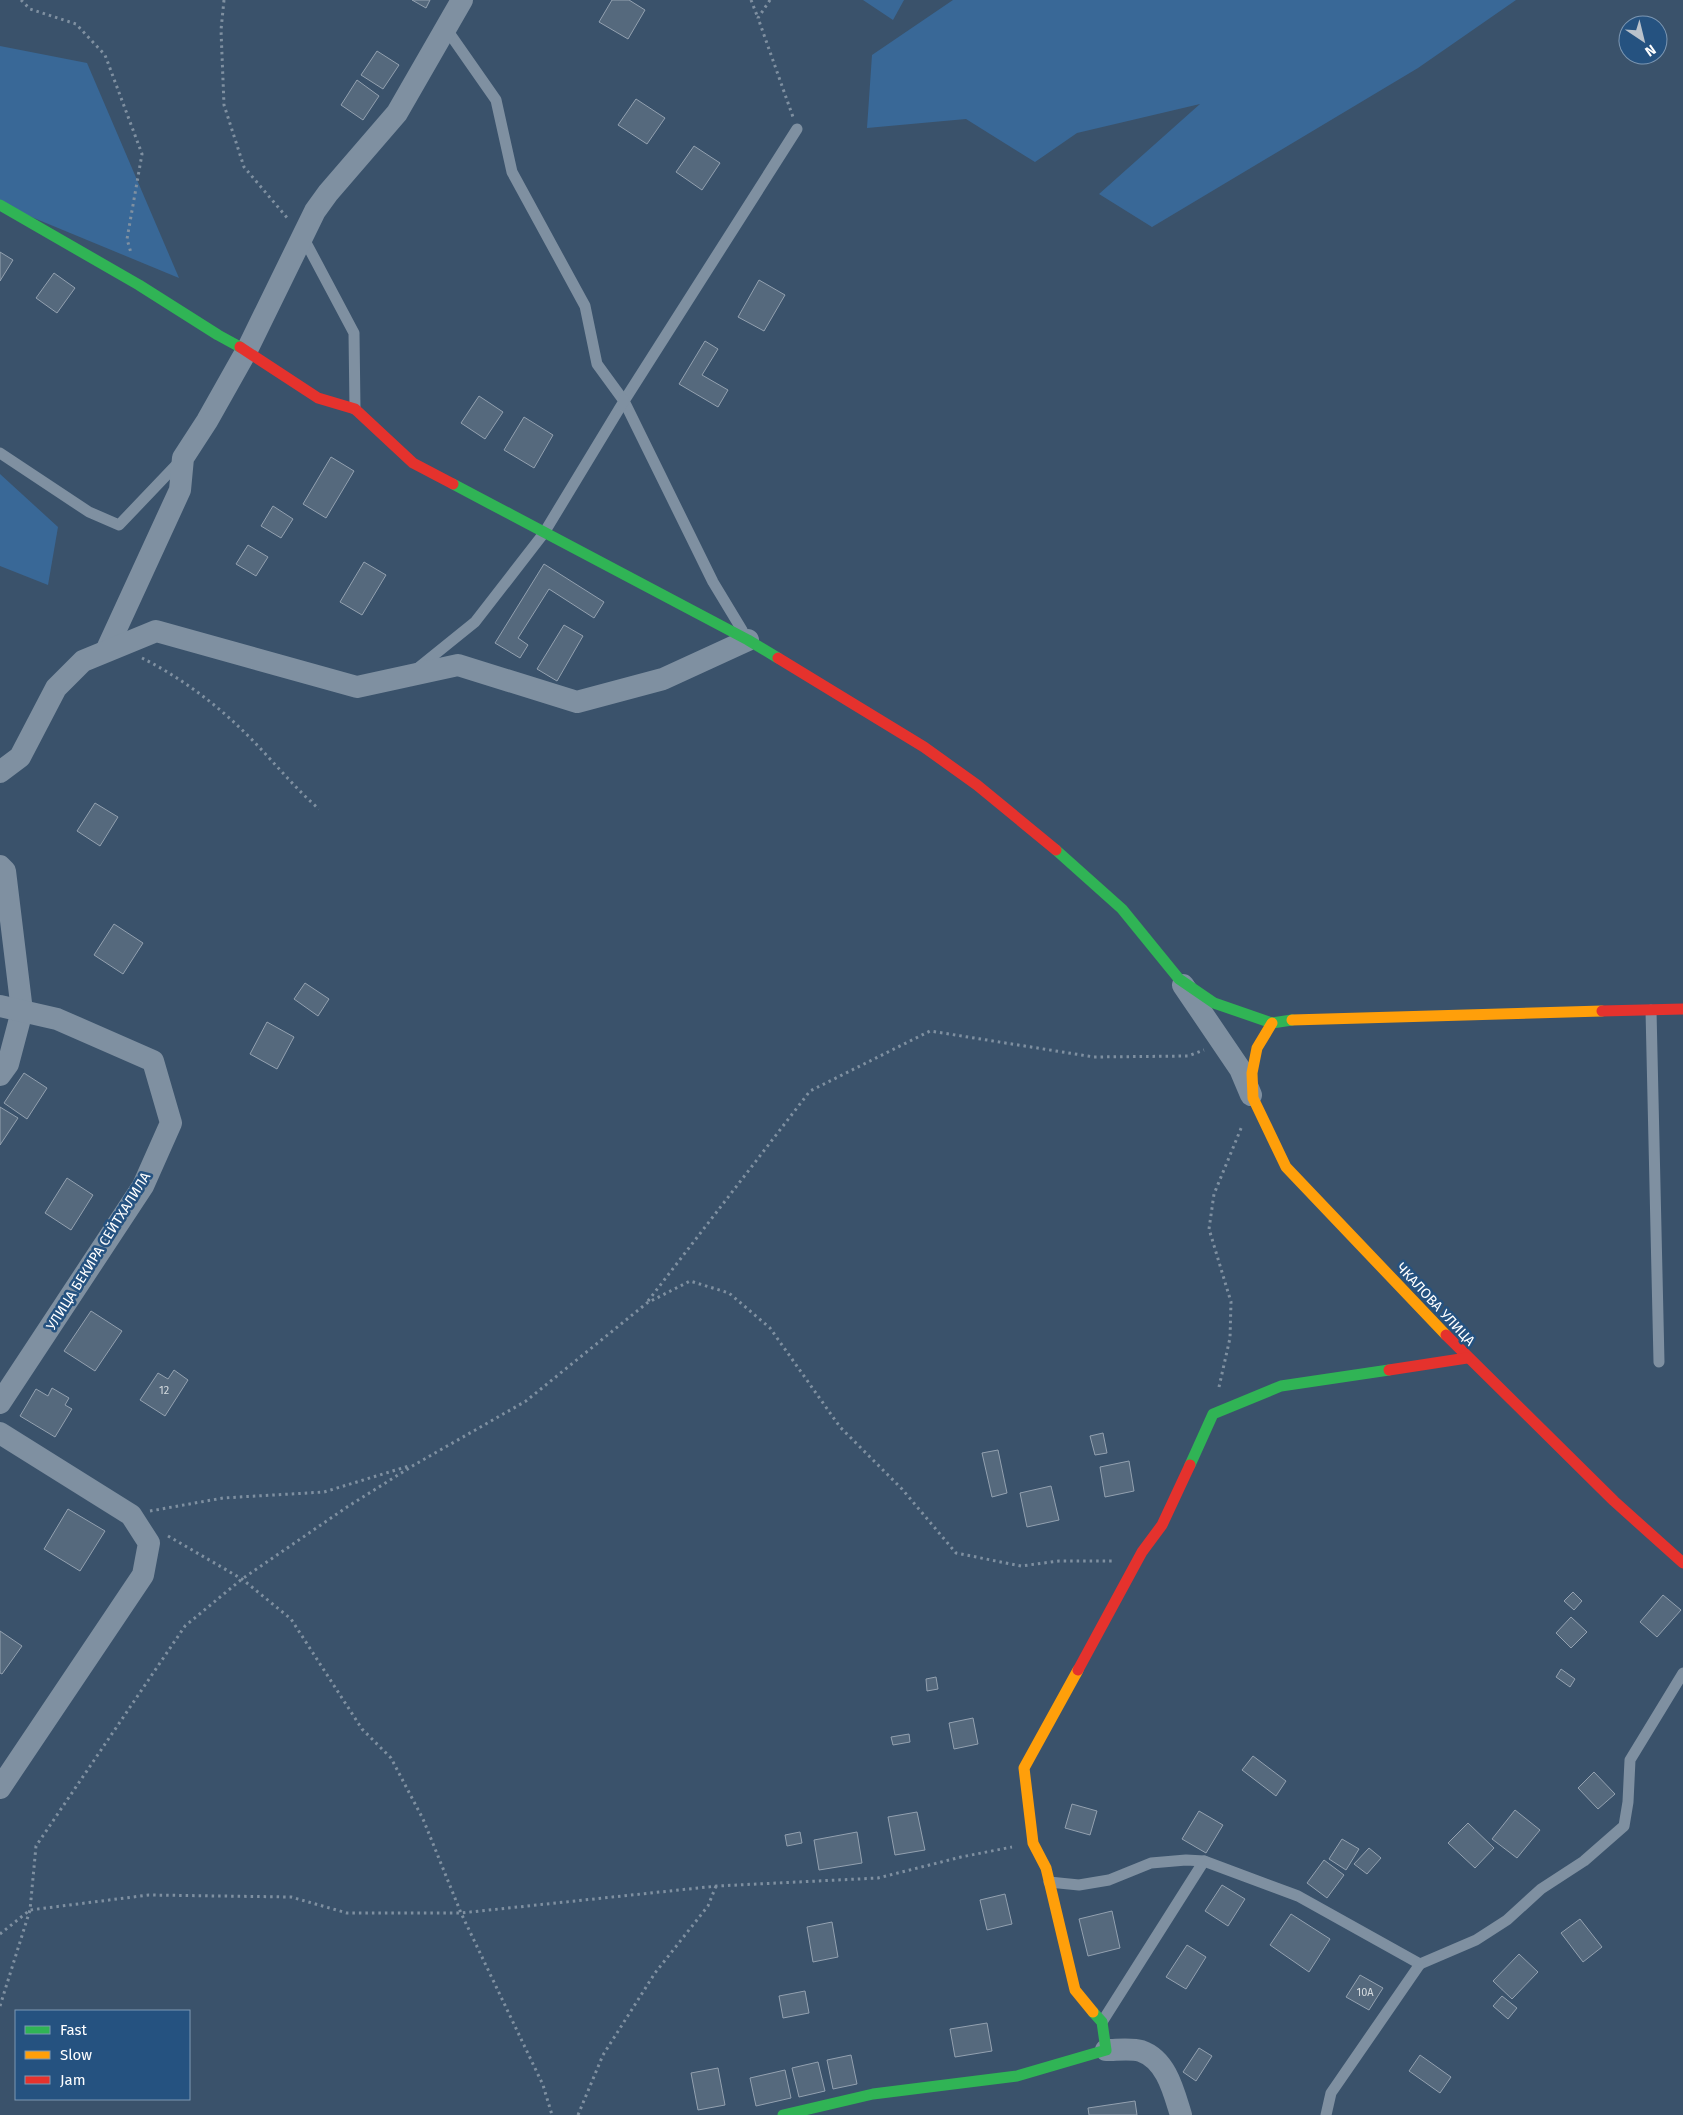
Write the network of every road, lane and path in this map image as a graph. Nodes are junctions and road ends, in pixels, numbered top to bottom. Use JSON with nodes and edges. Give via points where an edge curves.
{"nodes":[{"id":1,"x":21,"y":0,"type":"edge"},
{"id":2,"x":224,"y":0,"type":"edge"},
{"id":3,"x":462,"y":0,"type":"edge"},
{"id":4,"x":751,"y":0,"type":"edge"},
{"id":5,"x":770,"y":0,"type":"edge"},
{"id":6,"x":758,"y":18,"type":"junction"},
{"id":7,"x":445,"y":27,"type":"junction"},
{"id":8,"x":797,"y":129,"type":"joint"},
{"id":9,"x":0,"y":205,"type":"edge"},
{"id":10,"x":303,"y":237,"type":"junction"},
{"id":11,"x":139,"y":285,"type":"junction"},
{"id":12,"x":247,"y":350,"type":"junction"},
{"id":13,"x":624,"y":401,"type":"junction"},
{"id":14,"x":355,"y":409,"type":"junction"},
{"id":15,"x":0,"y":453,"type":"edge"},
{"id":16,"x":183,"y":458,"type":"junction"},
{"id":17,"x":544,"y":534,"type":"junction"},
{"id":18,"x":748,"y":640,"type":"junction"},
{"id":19,"x":106,"y":650,"type":"junction"},
{"id":20,"x":141,"y":657,"type":"dead end"},
{"id":21,"x":409,"y":676,"type":"junction"},
{"id":22,"x":0,"y":772,"type":"edge"},
{"id":23,"x":320,"y":809,"type":"dead end"},
{"id":24,"x":0,"y":866,"type":"edge"},
{"id":25,"x":1179,"y":979,"type":"junction"},
{"id":26,"x":0,"y":1006,"type":"edge"},
{"id":27,"x":1651,"y":1010,"type":"junction"},
{"id":28,"x":1683,"y":1010,"type":"edge"},
{"id":29,"x":22,"y":1011,"type":"junction"},
{"id":30,"x":1272,"y":1022,"type":"junction"},
{"id":31,"x":1205,"y":1050,"type":"dead end"},
{"id":32,"x":0,"y":1075,"type":"edge"},
{"id":33,"x":1253,"y":1098,"type":"junction"},
{"id":34,"x":647,"y":1303,"type":"junction"},
{"id":35,"x":1467,"y":1358,"type":"junction"},
{"id":36,"x":1659,"y":1362,"type":"dead end"},
{"id":37,"x":0,"y":1403,"type":"edge"},
{"id":38,"x":1213,"y":1414,"type":"junction"},
{"id":39,"x":0,"y":1433,"type":"edge"},
{"id":40,"x":414,"y":1465,"type":"junction"},
{"id":41,"x":131,"y":1515,"type":"junction"},
{"id":42,"x":165,"y":1535,"type":"dead end"},
{"id":43,"x":1142,"y":1552,"type":"junction"},
{"id":44,"x":1683,"y":1563,"type":"edge"},
{"id":45,"x":242,"y":1579,"type":"junction"},
{"id":46,"x":1683,"y":1673,"type":"edge"},
{"id":47,"x":0,"y":1788,"type":"edge"},
{"id":48,"x":1033,"y":1843,"type":"junction"},
{"id":49,"x":1204,"y":1861,"type":"junction"},
{"id":50,"x":1048,"y":1882,"type":"junction"},
{"id":51,"x":716,"y":1886,"type":"junction"},
{"id":52,"x":30,"y":1910,"type":"junction"},
{"id":53,"x":461,"y":1913,"type":"junction"},
{"id":54,"x":0,"y":1934,"type":"edge"},
{"id":55,"x":1420,"y":1964,"type":"junction"},
{"id":56,"x":0,"y":2006,"type":"edge"},
{"id":57,"x":1102,"y":2022,"type":"junction"},
{"id":58,"x":1106,"y":2050,"type":"junction"},
{"id":59,"x":552,"y":2115,"type":"edge"},
{"id":60,"x":578,"y":2115,"type":"edge"},
{"id":61,"x":783,"y":2115,"type":"edge"},
{"id":62,"x":1181,"y":2115,"type":"edge"},
{"id":63,"x":1326,"y":2115,"type":"edge"}],
"edges":[{"from":1,"to":11,"type":"path","via":[[30,10],[76,24],[105,55],[142,154],[127,239]]},
{"from":2,"to":10,"type":"path","via":[[221,30],[224,105],[238,149],[244,167]]},
{"from":3,"to":7,"type":"street"},
{"from":4,"to":6,"type":"path"},
{"from":5,"to":6,"type":"path"},
{"from":6,"to":8,"type":"path"},
{"from":7,"to":10,"type":"street","via":[[397,112],[328,193]]},
{"from":7,"to":13,"type":"lane","via":[[496,100],[512,172],[585,306],[597,364]]},
{"from":8,"to":13,"type":"lane"},
{"from":9,"to":11,"type":"street"},
{"from":10,"to":12,"type":"street"},
{"from":10,"to":14,"type":"lane","via":[[354,332]]},
{"from":11,"to":12,"type":"street"},
{"from":12,"to":14,"type":"street","via":[[318,398]]},
{"from":12,"to":16,"type":"street"},
{"from":13,"to":17,"type":"lane"},
{"from":13,"to":18,"type":"lane","via":[[713,582]]},
{"from":14,"to":17,"type":"street","via":[[413,463]]},
{"from":15,"to":16,"type":"lane","via":[[89,512],[119,526]]},
{"from":16,"to":19,"type":"street","via":[[180,490]]},
{"from":17,"to":18,"type":"street"},
{"from":17,"to":21,"type":"lane","via":[[475,622]]},
{"from":18,"to":21,"type":"street","via":[[663,679],[577,702],[458,666]]},
{"from":18,"to":25,"type":"street","via":[[924,747],[978,785],[1122,909]]},
{"from":19,"to":21,"type":"street","via":[[156,631],[357,687]]},
{"from":19,"to":22,"type":"street","via":[[83,660],[56,688],[20,756]]},
{"from":20,"to":23,"type":"path","via":[[172,673],[239,727],[297,791]]},
{"from":24,"to":29,"type":"street","via":[[5,871]]},
{"from":25,"to":30,"type":"street","via":[[1214,1003]]},
{"from":25,"to":33,"type":"street","via":[[1240,1069]]},
{"from":26,"to":29,"type":"street"},
{"from":27,"to":28,"type":"street"},
{"from":27,"to":30,"type":"street"},
{"from":27,"to":36,"type":"lane"},
{"from":29,"to":32,"type":"street","via":[[8,1064]]},
{"from":29,"to":37,"type":"street","name":"УЛИЦА БЕКИРА СЕЙТХАЛИЛА","via":[[57,1019],[153,1061],[171,1123],[144,1186]]},
{"from":30,"to":33,"type":"street","name":"ЧКАЛОВА УЛИЦА","via":[[1257,1048],[1252,1073]]},
{"from":31,"to":34,"type":"path","via":[[1188,1056],[1094,1057],[930,1031],[810,1091]]},
{"from":33,"to":35,"type":"street","name":"ЧКАЛОВА УЛИЦА","via":[[1286,1167]]},
{"from":33,"to":38,"type":"path","via":[[1214,1194],[1210,1230],[1231,1302],[1230,1338]]},
{"from":34,"to":40,"type":"path","via":[[526,1401]]},
{"from":34,"to":43,"type":"path","via":[[690,1281],[729,1293],[770,1328],[840,1427],[902,1489],[956,1553],[1021,1566],[1059,1561],[1119,1561]]},
{"from":35,"to":38,"type":"street","via":[[1281,1386]]},
{"from":35,"to":44,"type":"street","name":"ЧКАЛОВА УЛИЦА","via":[[1614,1501]]},
{"from":38,"to":43,"type":"street","via":[[1162,1525]]},
{"from":39,"to":41,"type":"street"},
{"from":40,"to":41,"type":"path","via":[[324,1492],[223,1498]]},
{"from":40,"to":45,"type":"path"},
{"from":41,"to":47,"type":"street","via":[[149,1542],[143,1575]]},
{"from":42,"to":45,"type":"path"},
{"from":43,"to":48,"type":"street","via":[[1024,1768]]},
{"from":45,"to":52,"type":"path","via":[[185,1626],[174,1640],[36,1846]]},
{"from":45,"to":53,"type":"path","via":[[291,1619],[362,1729],[391,1758],[423,1818]]},
{"from":46,"to":55,"type":"lane","via":[[1630,1760],[1624,1826],[1584,1861],[1541,1889],[1507,1920],[1476,1940]]},
{"from":48,"to":50,"type":"street","via":[[1046,1868]]},
{"from":48,"to":51,"type":"path","via":[[878,1878]]},
{"from":49,"to":50,"type":"lane","via":[[1151,1863],[1108,1880],[1079,1885]]},
{"from":49,"to":55,"type":"lane","via":[[1298,1896]]},
{"from":49,"to":57,"type":"lane"},
{"from":50,"to":57,"type":"street","via":[[1075,1990]]},
{"from":51,"to":53,"type":"path"},
{"from":51,"to":60,"type":"path","via":[[708,1906],[655,1973],[603,2055]]},
{"from":52,"to":53,"type":"path","via":[[149,1895],[291,1897],[348,1913]]},
{"from":52,"to":54,"type":"path"},
{"from":52,"to":56,"type":"path"},
{"from":53,"to":59,"type":"path","via":[[543,2085]]},
{"from":55,"to":63,"type":"lane","via":[[1331,2093]]},
{"from":57,"to":58,"type":"street"},
{"from":58,"to":61,"type":"street","via":[[1017,2076],[873,2094]]},
{"from":58,"to":62,"type":"street","via":[[1141,2051],[1155,2060],[1168,2078]]}]}
